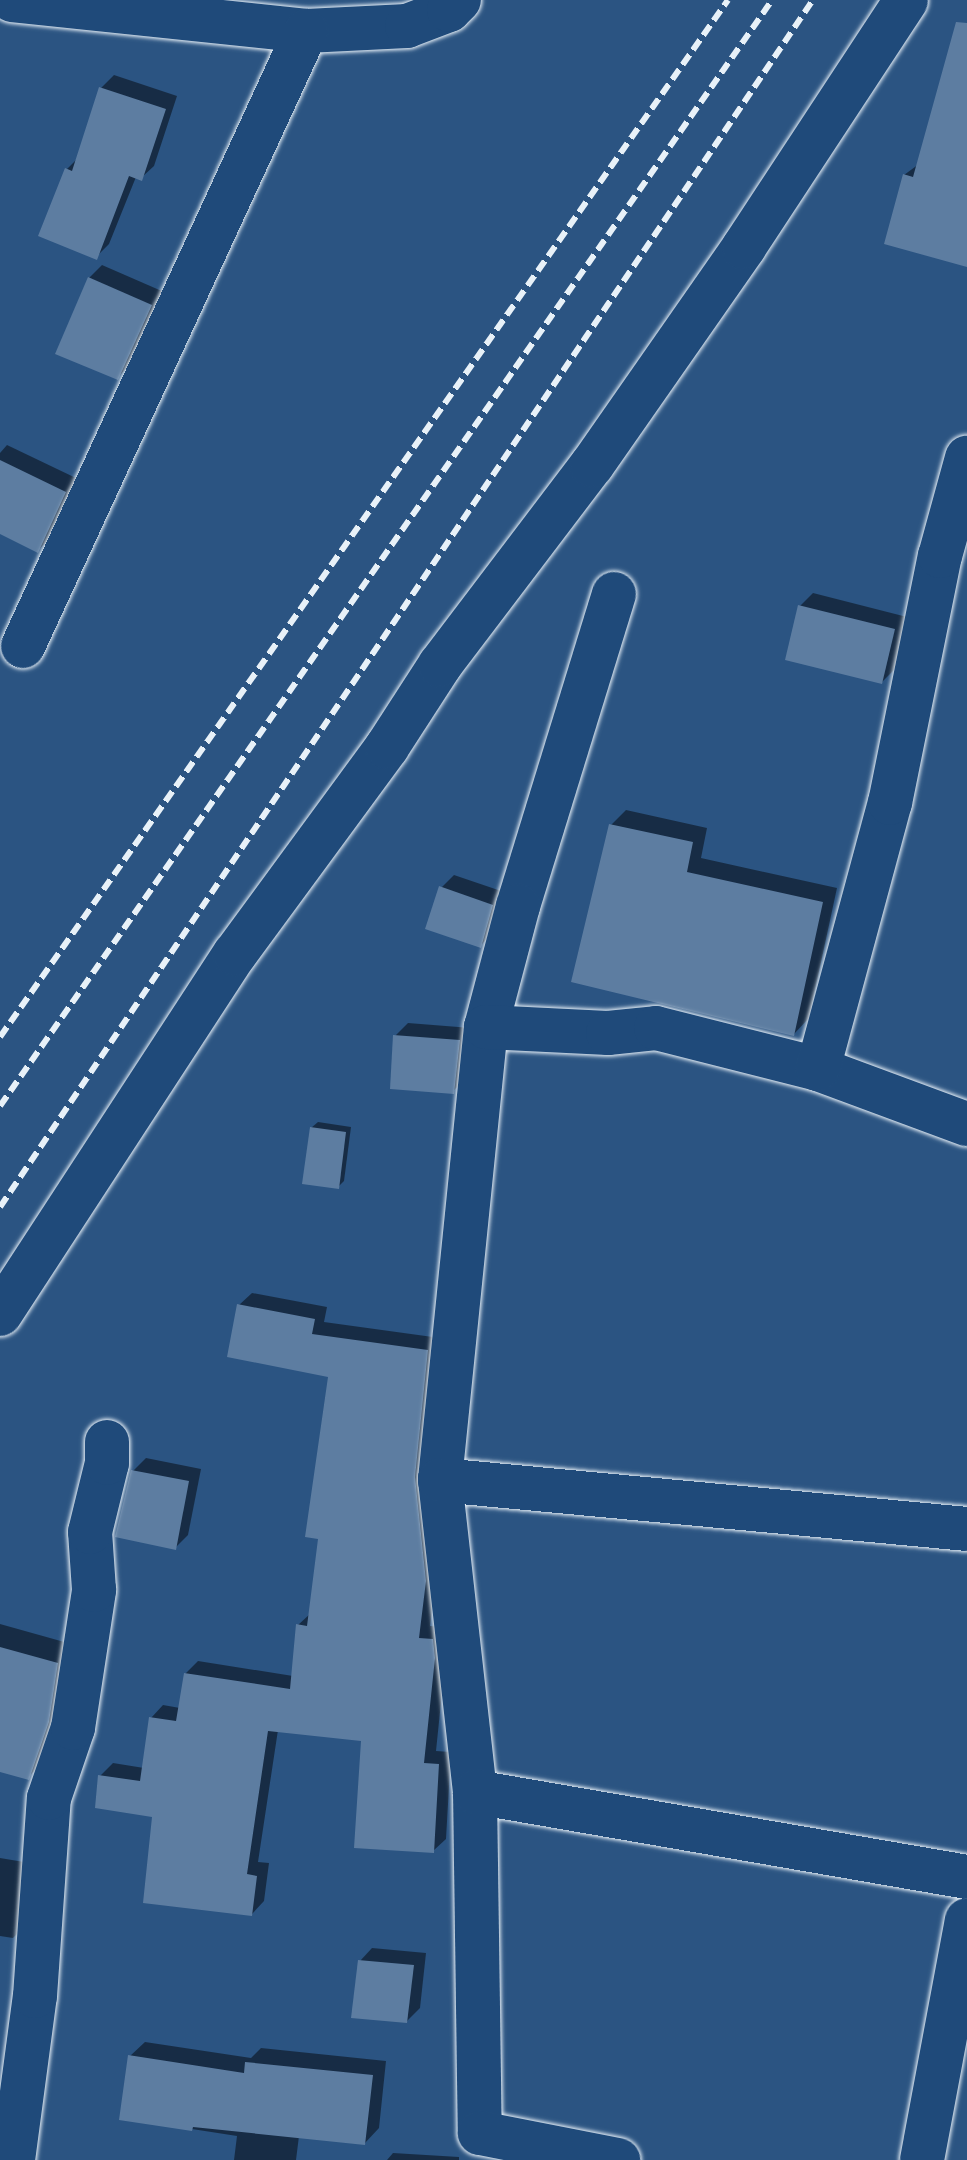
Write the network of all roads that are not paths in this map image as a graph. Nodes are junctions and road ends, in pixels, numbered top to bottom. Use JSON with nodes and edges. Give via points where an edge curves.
{"nodes":[{"id":1,"x":12,"y":0,"type":"edge"},
{"id":2,"x":459,"y":0,"type":"edge"},
{"id":3,"x":906,"y":0,"type":"edge"},
{"id":4,"x":306,"y":31,"type":"junction"},
{"id":5,"x":967,"y":458,"type":"edge"},
{"id":6,"x":614,"y":594,"type":"dead end"},
{"id":7,"x":23,"y":646,"type":"dead end"},
{"id":8,"x":486,"y":1027,"type":"junction"},
{"id":9,"x":818,"y":1069,"type":"junction"},
{"id":10,"x":967,"y":1124,"type":"edge"},
{"id":11,"x":0,"y":1314,"type":"edge"},
{"id":12,"x":107,"y":1442,"type":"dead end"},
{"id":13,"x":440,"y":1480,"type":"junction"},
{"id":14,"x":967,"y":1529,"type":"edge"},
{"id":15,"x":475,"y":1792,"type":"junction"},
{"id":16,"x":967,"y":1877,"type":"edge"},
{"id":17,"x":967,"y":1920,"type":"edge"},
{"id":18,"x":480,"y":2146,"type":"edge"},
{"id":19,"x":13,"y":2160,"type":"edge"},
{"id":20,"x":618,"y":2160,"type":"edge"},
{"id":21,"x":922,"y":2160,"type":"edge"}],
"edges":[{"from":1,"to":4,"type":"street"},
{"from":2,"to":4,"type":"street","via":[[449,10],[407,26]]},
{"from":3,"to":11,"type":"street","via":[[592,465],[440,665],[387,747],[235,954]]},
{"from":4,"to":7,"type":"street"},
{"from":5,"to":9,"type":"street","via":[[940,556],[890,803]]},
{"from":6,"to":8,"type":"street"},
{"from":8,"to":9,"type":"street","via":[[608,1033],[656,1028]]},
{"from":8,"to":13,"type":"street"},
{"from":9,"to":10,"type":"street"},
{"from":12,"to":19,"type":"street","via":[[90,1532],[94,1590],[73,1728],[49,1798],[35,1996]]},
{"from":13,"to":14,"type":"street"},
{"from":13,"to":15,"type":"street"},
{"from":15,"to":16,"type":"street"},
{"from":15,"to":18,"type":"street"},
{"from":17,"to":21,"type":"street"},
{"from":18,"to":20,"type":"street"}]}
